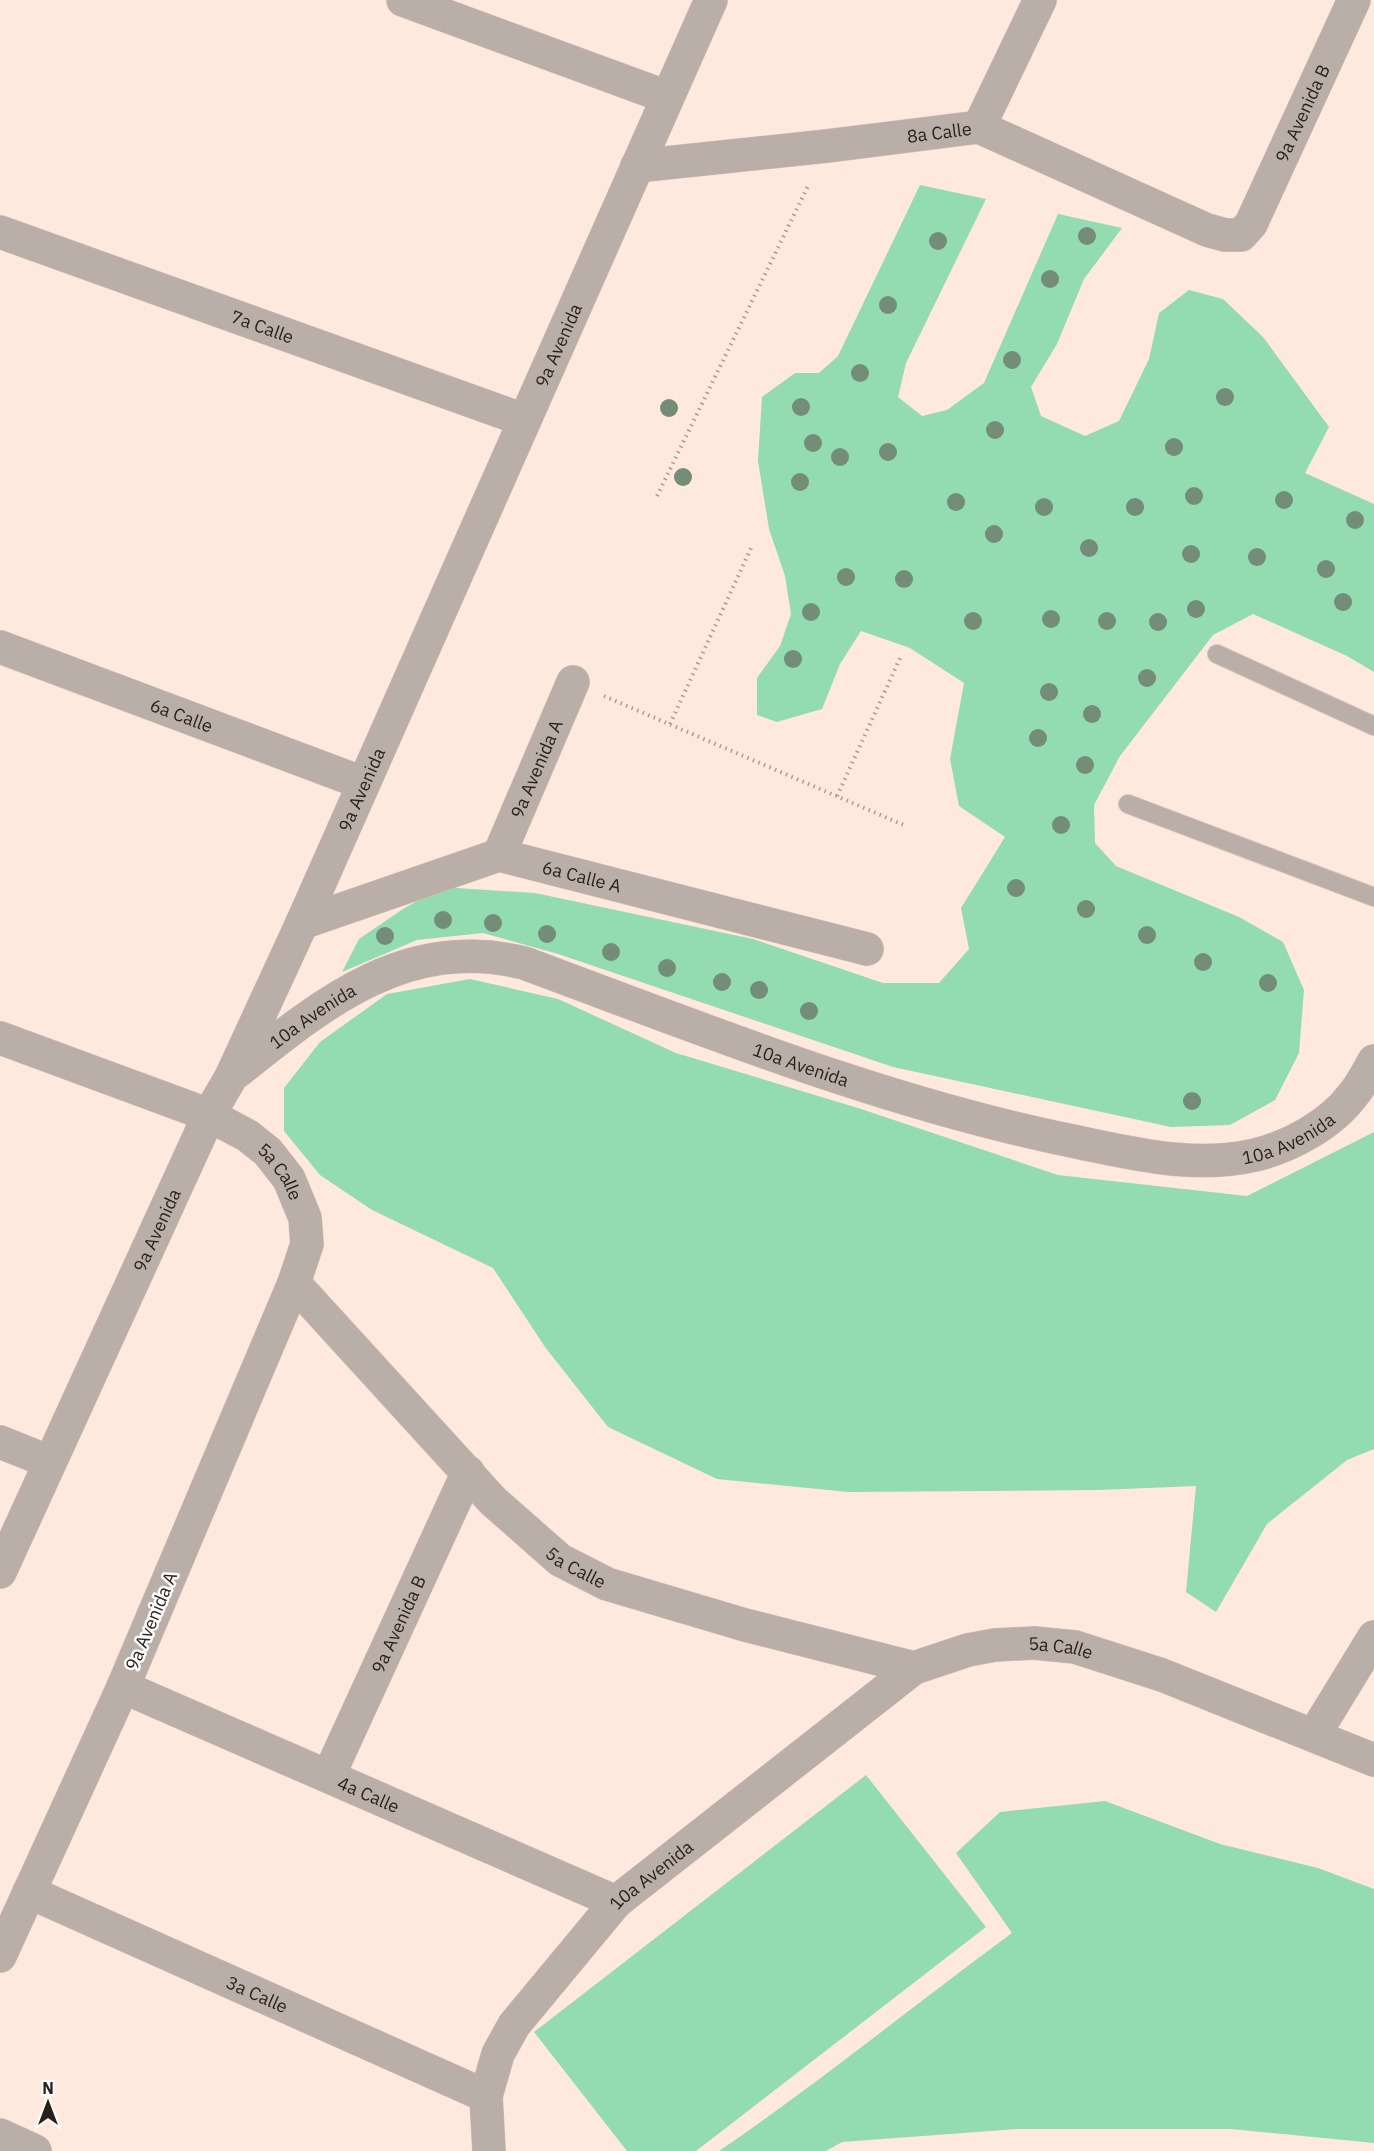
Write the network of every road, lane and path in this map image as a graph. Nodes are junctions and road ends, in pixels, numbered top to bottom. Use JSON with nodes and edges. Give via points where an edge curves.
{"nodes":[{"id":1,"x":403,"y":0,"type":"edge"},
{"id":2,"x":711,"y":0,"type":"edge"},
{"id":3,"x":1040,"y":0,"type":"edge"},
{"id":4,"x":1354,"y":0,"type":"edge"},
{"id":5,"x":667,"y":97,"type":"junction"},
{"id":6,"x":979,"y":127,"type":"junction"},
{"id":7,"x":827,"y":146,"type":"junction"},
{"id":8,"x":637,"y":166,"type":"junction"},
{"id":9,"x":1251,"y":224,"type":"joint"},
{"id":10,"x":0,"y":232,"type":"edge"},
{"id":11,"x":524,"y":420,"type":"junction"},
{"id":12,"x":657,"y":496,"type":"dead end"},
{"id":13,"x":752,"y":546,"type":"dead end"},
{"id":14,"x":0,"y":647,"type":"edge"},
{"id":15,"x":1216,"y":654,"type":"dead end"},
{"id":16,"x":902,"y":656,"type":"dead end"},
{"id":17,"x":573,"y":682,"type":"joint"},
{"id":18,"x":670,"y":724,"type":"junction"},
{"id":19,"x":1374,"y":726,"type":"edge"},
{"id":20,"x":363,"y":783,"type":"junction"},
{"id":21,"x":837,"y":796,"type":"junction"},
{"id":22,"x":1128,"y":804,"type":"dead end"},
{"id":23,"x":906,"y":826,"type":"dead end"},
{"id":24,"x":499,"y":855,"type":"junction"},
{"id":25,"x":1374,"y":897,"type":"edge"},
{"id":26,"x":302,"y":922,"type":"junction"},
{"id":27,"x":867,"y":949,"type":"dead end"},
{"id":28,"x":0,"y":1038,"type":"edge"},
{"id":29,"x":1374,"y":1061,"type":"edge"},
{"id":30,"x":231,"y":1077,"type":"junction"},
{"id":31,"x":209,"y":1115,"type":"junction"},
{"id":32,"x":294,"y":1283,"type":"junction"},
{"id":33,"x":0,"y":1442,"type":"edge"},
{"id":34,"x":50,"y":1462,"type":"junction"},
{"id":35,"x":468,"y":1472,"type":"junction"},
{"id":36,"x":0,"y":1572,"type":"edge"},
{"id":37,"x":1374,"y":1637,"type":"edge"},
{"id":38,"x":914,"y":1668,"type":"junction"},
{"id":39,"x":123,"y":1687,"type":"junction"},
{"id":40,"x":1314,"y":1736,"type":"junction"},
{"id":41,"x":1374,"y":1760,"type":"edge"},
{"id":42,"x":329,"y":1775,"type":"junction"},
{"id":43,"x":28,"y":1892,"type":"junction"},
{"id":44,"x":616,"y":1902,"type":"junction"},
{"id":45,"x":0,"y":1956,"type":"edge"},
{"id":46,"x":486,"y":2096,"type":"junction"},
{"id":47,"x":0,"y":2135,"type":"edge"},
{"id":48,"x":34,"y":2151,"type":"edge"},
{"id":49,"x":489,"y":2151,"type":"edge"}],
"edges":[{"from":1,"to":5,"type":"street"},
{"from":2,"to":5,"type":"street","name":"9a Avenida"},
{"from":3,"to":6,"type":"street"},
{"from":4,"to":9,"type":"street","name":"9a Avenida B"},
{"from":5,"to":8,"type":"street","name":"9a Avenida"},
{"from":6,"to":7,"type":"street","name":"8a Calle"},
{"from":6,"to":9,"type":"street","name":"8a Calle","via":[[1207,230],[1241,235]]},
{"from":7,"to":8,"type":"street","name":"8a Calle"},
{"from":7,"to":12,"type":"path"},
{"from":8,"to":11,"type":"street","name":"9a Avenida"},
{"from":10,"to":11,"type":"street","name":"7a Calle"},
{"from":11,"to":20,"type":"street","name":"9a Avenida"},
{"from":13,"to":18,"type":"path"},
{"from":14,"to":20,"type":"street","name":"6a Calle"},
{"from":15,"to":19,"type":"lane"},
{"from":16,"to":21,"type":"path"},
{"from":17,"to":18,"type":"path"},
{"from":17,"to":24,"type":"street","name":"9a Avenida A"},
{"from":18,"to":21,"type":"path"},
{"from":20,"to":26,"type":"street","name":"9a Avenida"},
{"from":21,"to":23,"type":"path"},
{"from":22,"to":25,"type":"lane"},
{"from":24,"to":26,"type":"street"},
{"from":24,"to":27,"type":"street","name":"6a Calle A"},
{"from":26,"to":30,"type":"street","name":"9a Avenida"},
{"from":28,"to":31,"type":"street","name":"5a Calle"},
{"from":29,"to":30,"type":"street","name":"10a Avenida","via":[[1352,1097],[1324,1124],[1287,1143],[1256,1155],[1216,1161],[1143,1155],[949,1112],[824,1073],[524,963],[467,954],[408,964],[340,995]]},
{"from":30,"to":31,"type":"street","name":"9a Avenida"},
{"from":31,"to":32,"type":"street","name":"5a Calle","via":[[268,1152],[296,1191],[308,1237]]},
{"from":31,"to":34,"type":"street","name":"9a Avenida"},
{"from":32,"to":35,"type":"street","name":"5a Calle"},
{"from":32,"to":39,"type":"street","name":"9a Avenida A"},
{"from":33,"to":34,"type":"street"},
{"from":34,"to":36,"type":"street","name":"9a Avenida"},
{"from":35,"to":38,"type":"street","name":"5a Calle","via":[[493,1502],[560,1560],[607,1584]]},
{"from":35,"to":42,"type":"street","name":"9a Avenida B"},
{"from":37,"to":40,"type":"street"},
{"from":38,"to":40,"type":"street","name":"5a Calle","via":[[995,1645],[1075,1647],[1162,1675]]},
{"from":38,"to":44,"type":"street","name":"10a Avenida"},
{"from":39,"to":42,"type":"street","name":"4a Calle"},
{"from":39,"to":43,"type":"street","name":"9a Avenida A"},
{"from":40,"to":41,"type":"street","name":"5a Calle"},
{"from":42,"to":44,"type":"street","name":"4a Calle"},
{"from":43,"to":45,"type":"street","name":"9a Avenida A"},
{"from":43,"to":46,"type":"street","name":"3a Calle"},
{"from":44,"to":46,"type":"street","name":"10a Avenida","via":[[514,2025],[498,2054]]},
{"from":46,"to":49,"type":"street","name":"10a Avenida"},
{"from":47,"to":48,"type":"street"}]}
